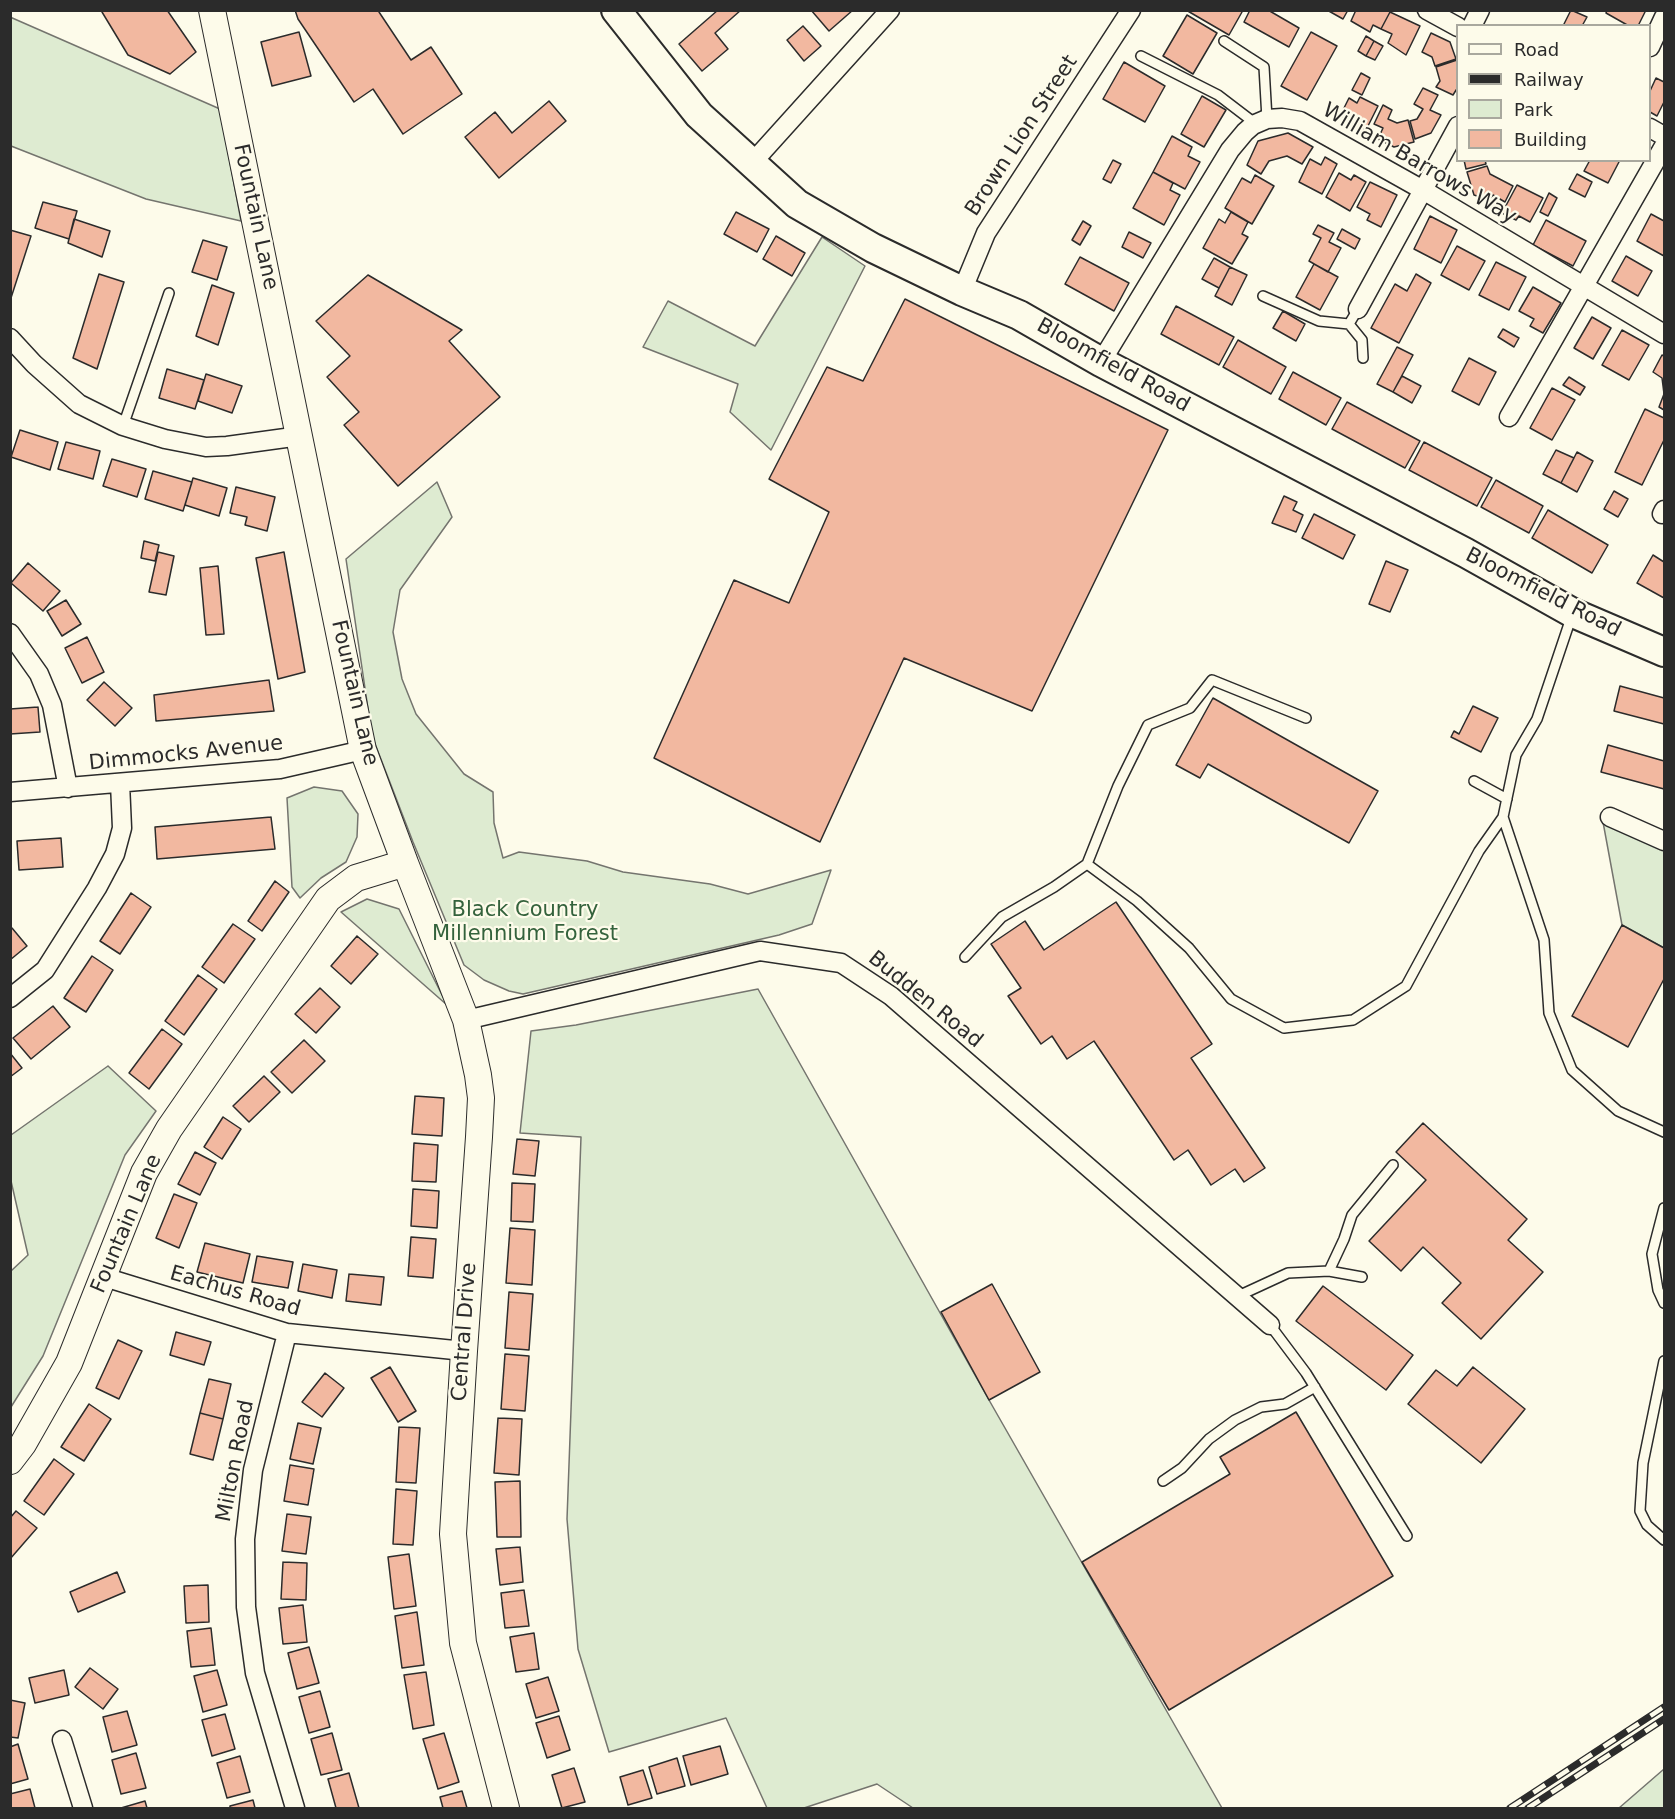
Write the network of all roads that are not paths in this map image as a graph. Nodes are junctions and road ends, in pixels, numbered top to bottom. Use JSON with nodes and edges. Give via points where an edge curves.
{"nodes":[{"id":1,"x":212,"y":10,"type":"edge"},
{"id":2,"x":616,"y":10,"type":"edge"},
{"id":3,"x":890,"y":10,"type":"edge"},
{"id":4,"x":1131,"y":10,"type":"edge"},
{"id":5,"x":1427,"y":10,"type":"edge"},
{"id":6,"x":1480,"y":10,"type":"edge"},
{"id":7,"x":1665,"y":17,"type":"edge"},
{"id":8,"x":1473,"y":24,"type":"edge"},
{"id":9,"x":1456,"y":26,"type":"edge"},
{"id":10,"x":1224,"y":41,"type":"dead end"},
{"id":11,"x":1651,"y":45,"type":"edge"},
{"id":12,"x":1141,"y":56,"type":"dead end"},
{"id":13,"x":1261,"y":121,"type":"junction"},
{"id":14,"x":1651,"y":129,"type":"edge"},
{"id":15,"x":1456,"y":130,"type":"edge"},
{"id":16,"x":1665,"y":136,"type":"edge"},
{"id":17,"x":1665,"y":146,"type":"edge"},
{"id":18,"x":752,"y":164,"type":"junction"},
{"id":19,"x":1423,"y":190,"type":"junction"},
{"id":20,"x":1583,"y":286,"type":"junction"},
{"id":21,"x":962,"y":291,"type":"junction"},
{"id":22,"x":169,"y":293,"type":"dead end"},
{"id":23,"x":1263,"y":296,"type":"dead end"},
{"id":24,"x":1353,"y":317,"type":"junction"},
{"id":25,"x":1665,"y":334,"type":"edge"},
{"id":26,"x":10,"y":338,"type":"edge"},
{"id":27,"x":1363,"y":357,"type":"dead end"},
{"id":28,"x":1101,"y":362,"type":"junction"},
{"id":29,"x":1509,"y":417,"type":"dead end"},
{"id":30,"x":123,"y":426,"type":"junction"},
{"id":31,"x":300,"y":436,"type":"junction"},
{"id":32,"x":1573,"y":613,"type":"junction"},
{"id":33,"x":10,"y":633,"type":"edge"},
{"id":34,"x":1665,"y":652,"type":"edge"},
{"id":35,"x":1306,"y":718,"type":"dead end"},
{"id":36,"x":363,"y":750,"type":"junction"},
{"id":37,"x":1474,"y":781,"type":"dead end"},
{"id":38,"x":120,"y":783,"type":"junction"},
{"id":39,"x":68,"y":788,"type":"junction"},
{"id":40,"x":10,"y":792,"type":"edge"},
{"id":41,"x":1507,"y":799,"type":"junction"},
{"id":42,"x":1503,"y":817,"type":"junction"},
{"id":43,"x":1610,"y":817,"type":"dead end"},
{"id":44,"x":1665,"y":841,"type":"edge"},
{"id":45,"x":405,"y":863,"type":"junction"},
{"id":46,"x":1087,"y":864,"type":"junction"},
{"id":47,"x":965,"y":957,"type":"dead end"},
{"id":48,"x":10,"y":998,"type":"edge"},
{"id":49,"x":466,"y":1020,"type":"junction"},
{"id":50,"x":1665,"y":1132,"type":"edge"},
{"id":51,"x":1393,"y":1165,"type":"dead end"},
{"id":52,"x":1665,"y":1208,"type":"edge"},
{"id":53,"x":1329,"y":1271,"type":"junction"},
{"id":54,"x":104,"y":1277,"type":"junction"},
{"id":55,"x":1362,"y":1277,"type":"dead end"},
{"id":56,"x":1236,"y":1297,"type":"junction"},
{"id":57,"x":1665,"y":1303,"type":"edge"},
{"id":58,"x":1270,"y":1325,"type":"joint"},
{"id":59,"x":287,"y":1333,"type":"junction"},
{"id":60,"x":464,"y":1351,"type":"junction"},
{"id":61,"x":1665,"y":1361,"type":"edge"},
{"id":62,"x":1315,"y":1387,"type":"junction"},
{"id":63,"x":10,"y":1461,"type":"edge"},
{"id":64,"x":1163,"y":1480,"type":"dead end"},
{"id":65,"x":1407,"y":1536,"type":"dead end"},
{"id":66,"x":1665,"y":1540,"type":"edge"},
{"id":67,"x":62,"y":1740,"type":"dead end"},
{"id":68,"x":83,"y":1809,"type":"edge"},
{"id":69,"x":295,"y":1809,"type":"edge"},
{"id":70,"x":506,"y":1809,"type":"edge"}],
"edges":[{"from":1,"to":31,"type":"street","name":"Fountain Lane"},
{"from":2,"to":18,"type":"main road","name":"Bloomfield Road","via":[[699,116]]},
{"from":3,"to":18,"type":"street"},
{"from":4,"to":21,"type":"street","name":"Brown Lion Street","via":[[986,233]]},
{"from":5,"to":9,"type":"street"},
{"from":6,"to":8,"type":"street"},
{"from":7,"to":11,"type":"street"},
{"from":10,"to":13,"type":"lane","via":[[1264,67]]},
{"from":12,"to":13,"type":"lane"},
{"from":13,"to":19,"type":"street","name":"William Barrows Way","via":[[1300,121]]},
{"from":13,"to":28,"type":"street","via":[[1230,150]]},
{"from":14,"to":16,"type":"street"},
{"from":15,"to":19,"type":"street"},
{"from":17,"to":20,"type":"street"},
{"from":18,"to":21,"type":"main road","name":"Bloomfield Road","via":[[797,204],[873,248]]},
{"from":19,"to":20,"type":"street","name":"William Barrows Way"},
{"from":19,"to":24,"type":"street"},
{"from":20,"to":25,"type":"street","name":"William Barrows Way"},
{"from":20,"to":29,"type":"street"},
{"from":21,"to":28,"type":"main road","name":"Bloomfield Road","via":[[1019,315]]},
{"from":22,"to":30,"type":"lane"},
{"from":23,"to":24,"type":"lane","via":[[1319,321]]},
{"from":24,"to":27,"type":"lane","via":[[1362,340]]},
{"from":26,"to":30,"type":"street","via":[[79,404]]},
{"from":28,"to":32,"type":"main road","name":"Bloomfield Road"},
{"from":30,"to":31,"type":"street","via":[[206,447]]},
{"from":31,"to":36,"type":"street","name":"Fountain Lane"},
{"from":32,"to":34,"type":"main road","name":"Bloomfield Road"},
{"from":32,"to":41,"type":"lane","via":[[1536,719],[1516,755]]},
{"from":33,"to":39,"type":"street","via":[[39,674],[52,705]]},
{"from":35,"to":46,"type":"lane","via":[[1212,680],[1190,708],[1148,725]]},
{"from":36,"to":38,"type":"street","name":"Dimmocks Avenue","via":[[280,769]]},
{"from":36,"to":45,"type":"street","name":"Fountain Lane"},
{"from":37,"to":41,"type":"lane"},
{"from":38,"to":39,"type":"street","name":"Dimmocks Avenue"},
{"from":38,"to":48,"type":"street","via":[[122,828],[115,854],[45,969]]},
{"from":39,"to":40,"type":"street","name":"Dimmocks Avenue"},
{"from":41,"to":42,"type":"lane"},
{"from":42,"to":46,"type":"lane","via":[[1479,851],[1406,986],[1353,1020],[1284,1028],[1231,999],[1189,948]]},
{"from":42,"to":50,"type":"lane","via":[[1545,940],[1550,1013],[1572,1070],[1618,1111]]},
{"from":43,"to":44,"type":"street"},
{"from":45,"to":49,"type":"street","name":"Central Drive"},
{"from":45,"to":54,"type":"street","name":"Fountain Lane","via":[[356,878],[328,899],[169,1129],[144,1173]]},
{"from":46,"to":47,"type":"lane","via":[[1002,917]]},
{"from":49,"to":56,"type":"street","name":"Budden Road","via":[[760,951],[841,963],[891,996]]},
{"from":49,"to":60,"type":"street","name":"Central Drive","via":[[481,1098]]},
{"from":51,"to":53,"type":"lane","via":[[1352,1215]]},
{"from":52,"to":57,"type":"lane","via":[[1652,1254],[1658,1290]]},
{"from":53,"to":55,"type":"lane"},
{"from":53,"to":56,"type":"lane","via":[[1288,1273]]},
{"from":54,"to":59,"type":"street","name":"Eachus Road"},
{"from":54,"to":63,"type":"street","name":"Fountain Lane","via":[[69,1363]]},
{"from":56,"to":58,"type":"street","name":"Budden Road"},
{"from":58,"to":62,"type":"lane"},
{"from":59,"to":60,"type":"street","name":"Eachus Road"},
{"from":59,"to":69,"type":"street","name":"Milton Road","via":[[253,1470],[245,1550],[246,1607],[255,1673]]},
{"from":60,"to":70,"type":"street","name":"Central Drive","via":[[453,1534],[458,1594],[463,1643]]},
{"from":61,"to":66,"type":"lane","via":[[1643,1462],[1640,1511],[1647,1525]]},
{"from":62,"to":64,"type":"lane","via":[[1285,1404],[1261,1407],[1235,1420]]},
{"from":62,"to":65,"type":"lane"},
{"from":67,"to":68,"type":"street"}]}
